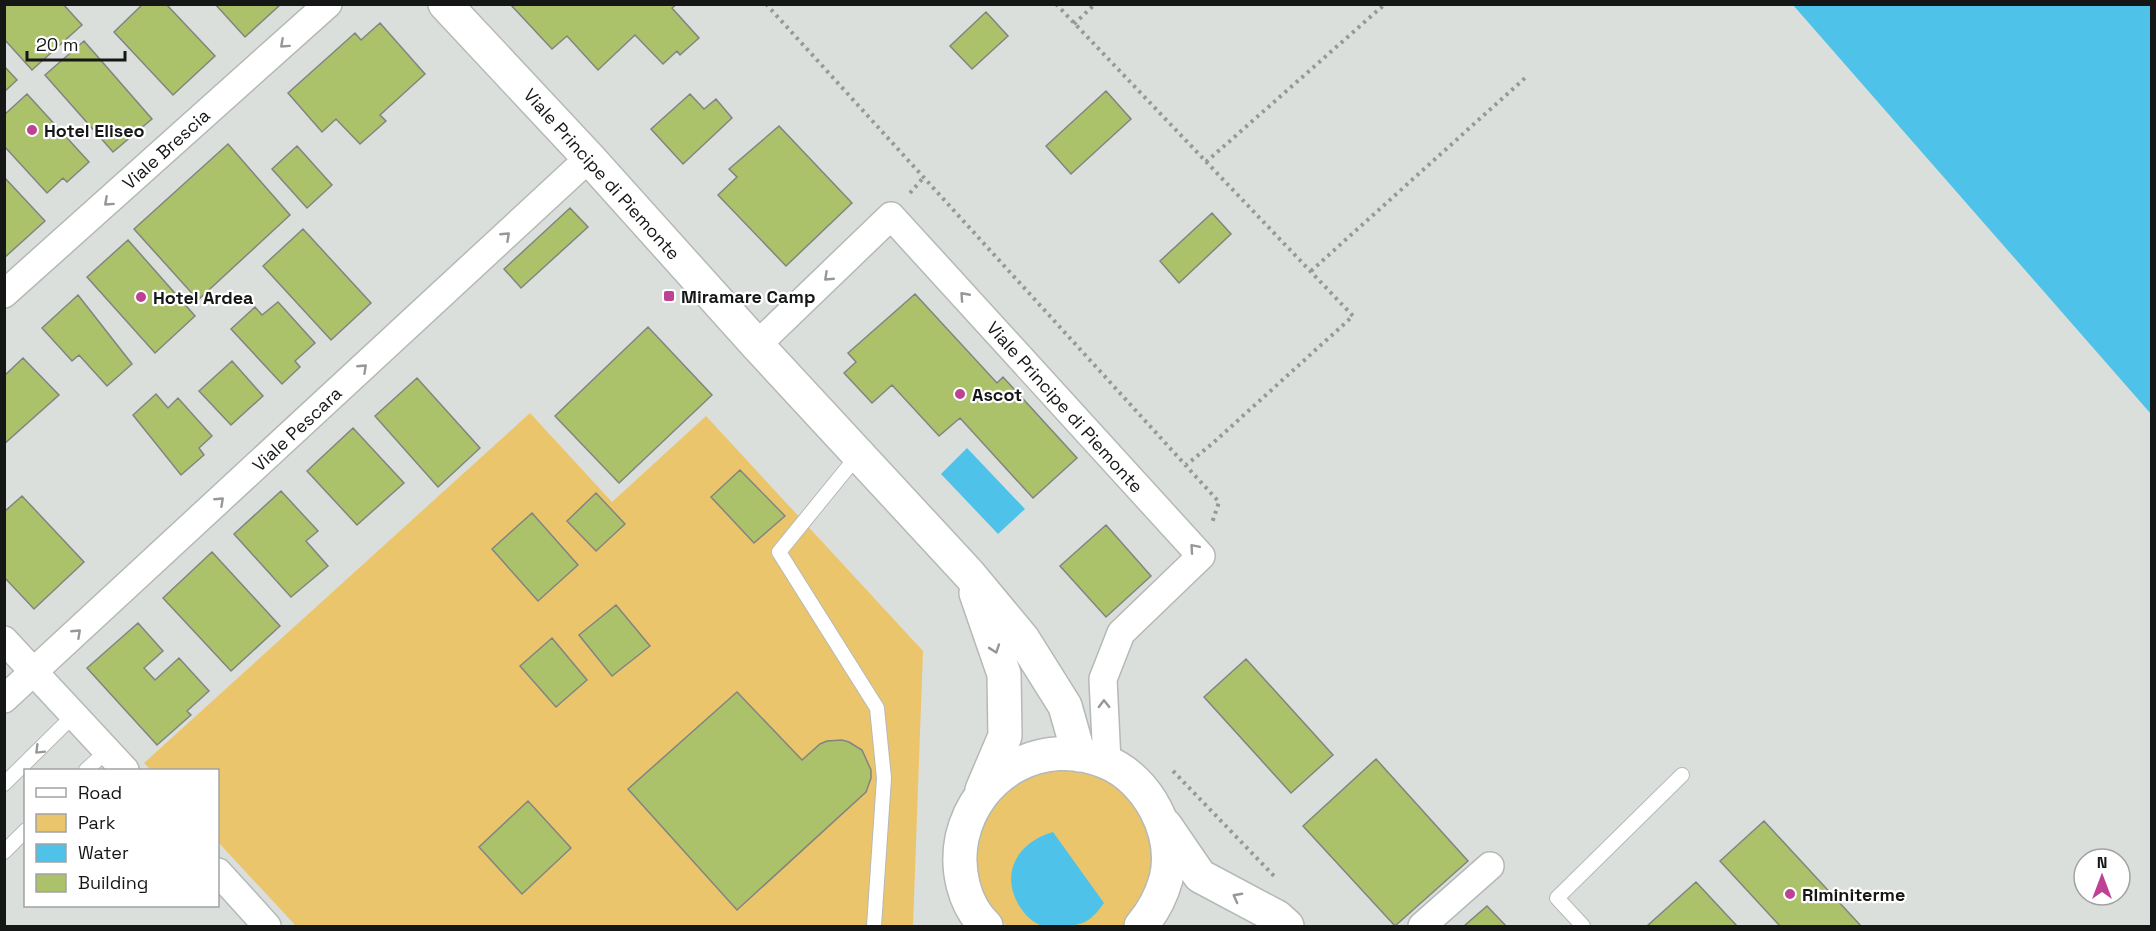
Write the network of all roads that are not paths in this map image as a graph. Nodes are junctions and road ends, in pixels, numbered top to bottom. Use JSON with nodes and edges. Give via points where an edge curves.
{"nodes":[{"id":1,"x":328,"y":4,"type":"edge"},
{"id":2,"x":446,"y":4,"type":"edge"},
{"id":3,"x":589,"y":158,"type":"junction"},
{"id":4,"x":4,"y":294,"type":"edge"},
{"id":5,"x":757,"y":345,"type":"junction"},
{"id":6,"x":858,"y":455,"type":"junction"},
{"id":7,"x":969,"y":574,"type":"junction"},
{"id":8,"x":4,"y":640,"type":"edge"},
{"id":9,"x":34,"y":673,"type":"junction"},
{"id":10,"x":4,"y":699,"type":"edge"},
{"id":11,"x":74,"y":716,"type":"junction"},
{"id":12,"x":107,"y":751,"type":"junction"},
{"id":13,"x":1093,"y":758,"type":"junction"},
{"id":14,"x":88,"y":769,"type":"edge"},
{"id":15,"x":123,"y":769,"type":"edge"},
{"id":16,"x":1682,"y":775,"type":"dead end"},
{"id":17,"x":4,"y":784,"type":"edge"},
{"id":18,"x":980,"y":794,"type":"junction"},
{"id":19,"x":1161,"y":820,"type":"junction"},
{"id":20,"x":24,"y":832,"type":"edge"},
{"id":21,"x":4,"y":852,"type":"edge"},
{"id":22,"x":1490,"y":866,"type":"dead end"},
{"id":23,"x":219,"y":873,"type":"edge"},
{"id":24,"x":975,"y":919,"type":"edge"},
{"id":25,"x":267,"y":927,"type":"edge"},
{"id":26,"x":874,"y":927,"type":"edge"},
{"id":27,"x":1141,"y":927,"type":"edge"},
{"id":28,"x":1287,"y":927,"type":"edge"},
{"id":29,"x":1422,"y":927,"type":"edge"},
{"id":30,"x":1583,"y":927,"type":"edge"}],
"edges":[{"from":1,"to":4,"type":"street","name":"Viale Brescia","one_way":true},
{"from":2,"to":3,"type":"street","name":"Viale Principe di Piemonte"},
{"from":3,"to":5,"type":"street","name":"Viale Principe di Piemonte"},
{"from":9,"to":3,"type":"street","name":"Viale Pescara","one_way":true},
{"from":5,"to":6,"type":"street","name":"Viale Principe di Piemonte"},
{"from":13,"to":5,"type":"street","name":"Viale Principe di Piemonte","one_way":true,"via":[[1103,679],[1121,633],[1201,556],[891,216]]},
{"from":6,"to":7,"type":"street","name":"Viale Principe di Piemonte"},
{"from":6,"to":26,"type":"lane","via":[[779,552],[877,708],[884,778]]},
{"from":7,"to":13,"type":"street","name":"Viale Principe di Piemonte","via":[[1023,639]]},
{"from":7,"to":18,"type":"street","name":"Viale Principe di Piemonte","one_way":true,"via":[[1004,674],[1005,736]]},
{"from":8,"to":9,"type":"street"},
{"from":9,"to":10,"type":"street","name":"Viale Pescara"},
{"from":9,"to":11,"type":"street"},
{"from":11,"to":12,"type":"street"},
{"from":11,"to":17,"type":"lane","one_way":true},
{"from":12,"to":14,"type":"lane"},
{"from":12,"to":15,"type":"street"},
{"from":13,"to":18,"type":"street","via":[[1046,755],[1019,763]]},
{"from":13,"to":19,"type":"street","via":[[1130,777],[1147,795]]},
{"from":16,"to":30,"type":"lane","via":[[1557,898]]},
{"from":18,"to":24,"type":"street","via":[[966,820],[959,852],[961,877]]},
{"from":19,"to":27,"type":"street","via":[[1168,848],[1166,877],[1154,910]]},
{"from":28,"to":19,"type":"street","one_way":true,"via":[[1200,876]]},
{"from":20,"to":21,"type":"lane"},
{"from":22,"to":29,"type":"street"},
{"from":23,"to":25,"type":"street"}]}
